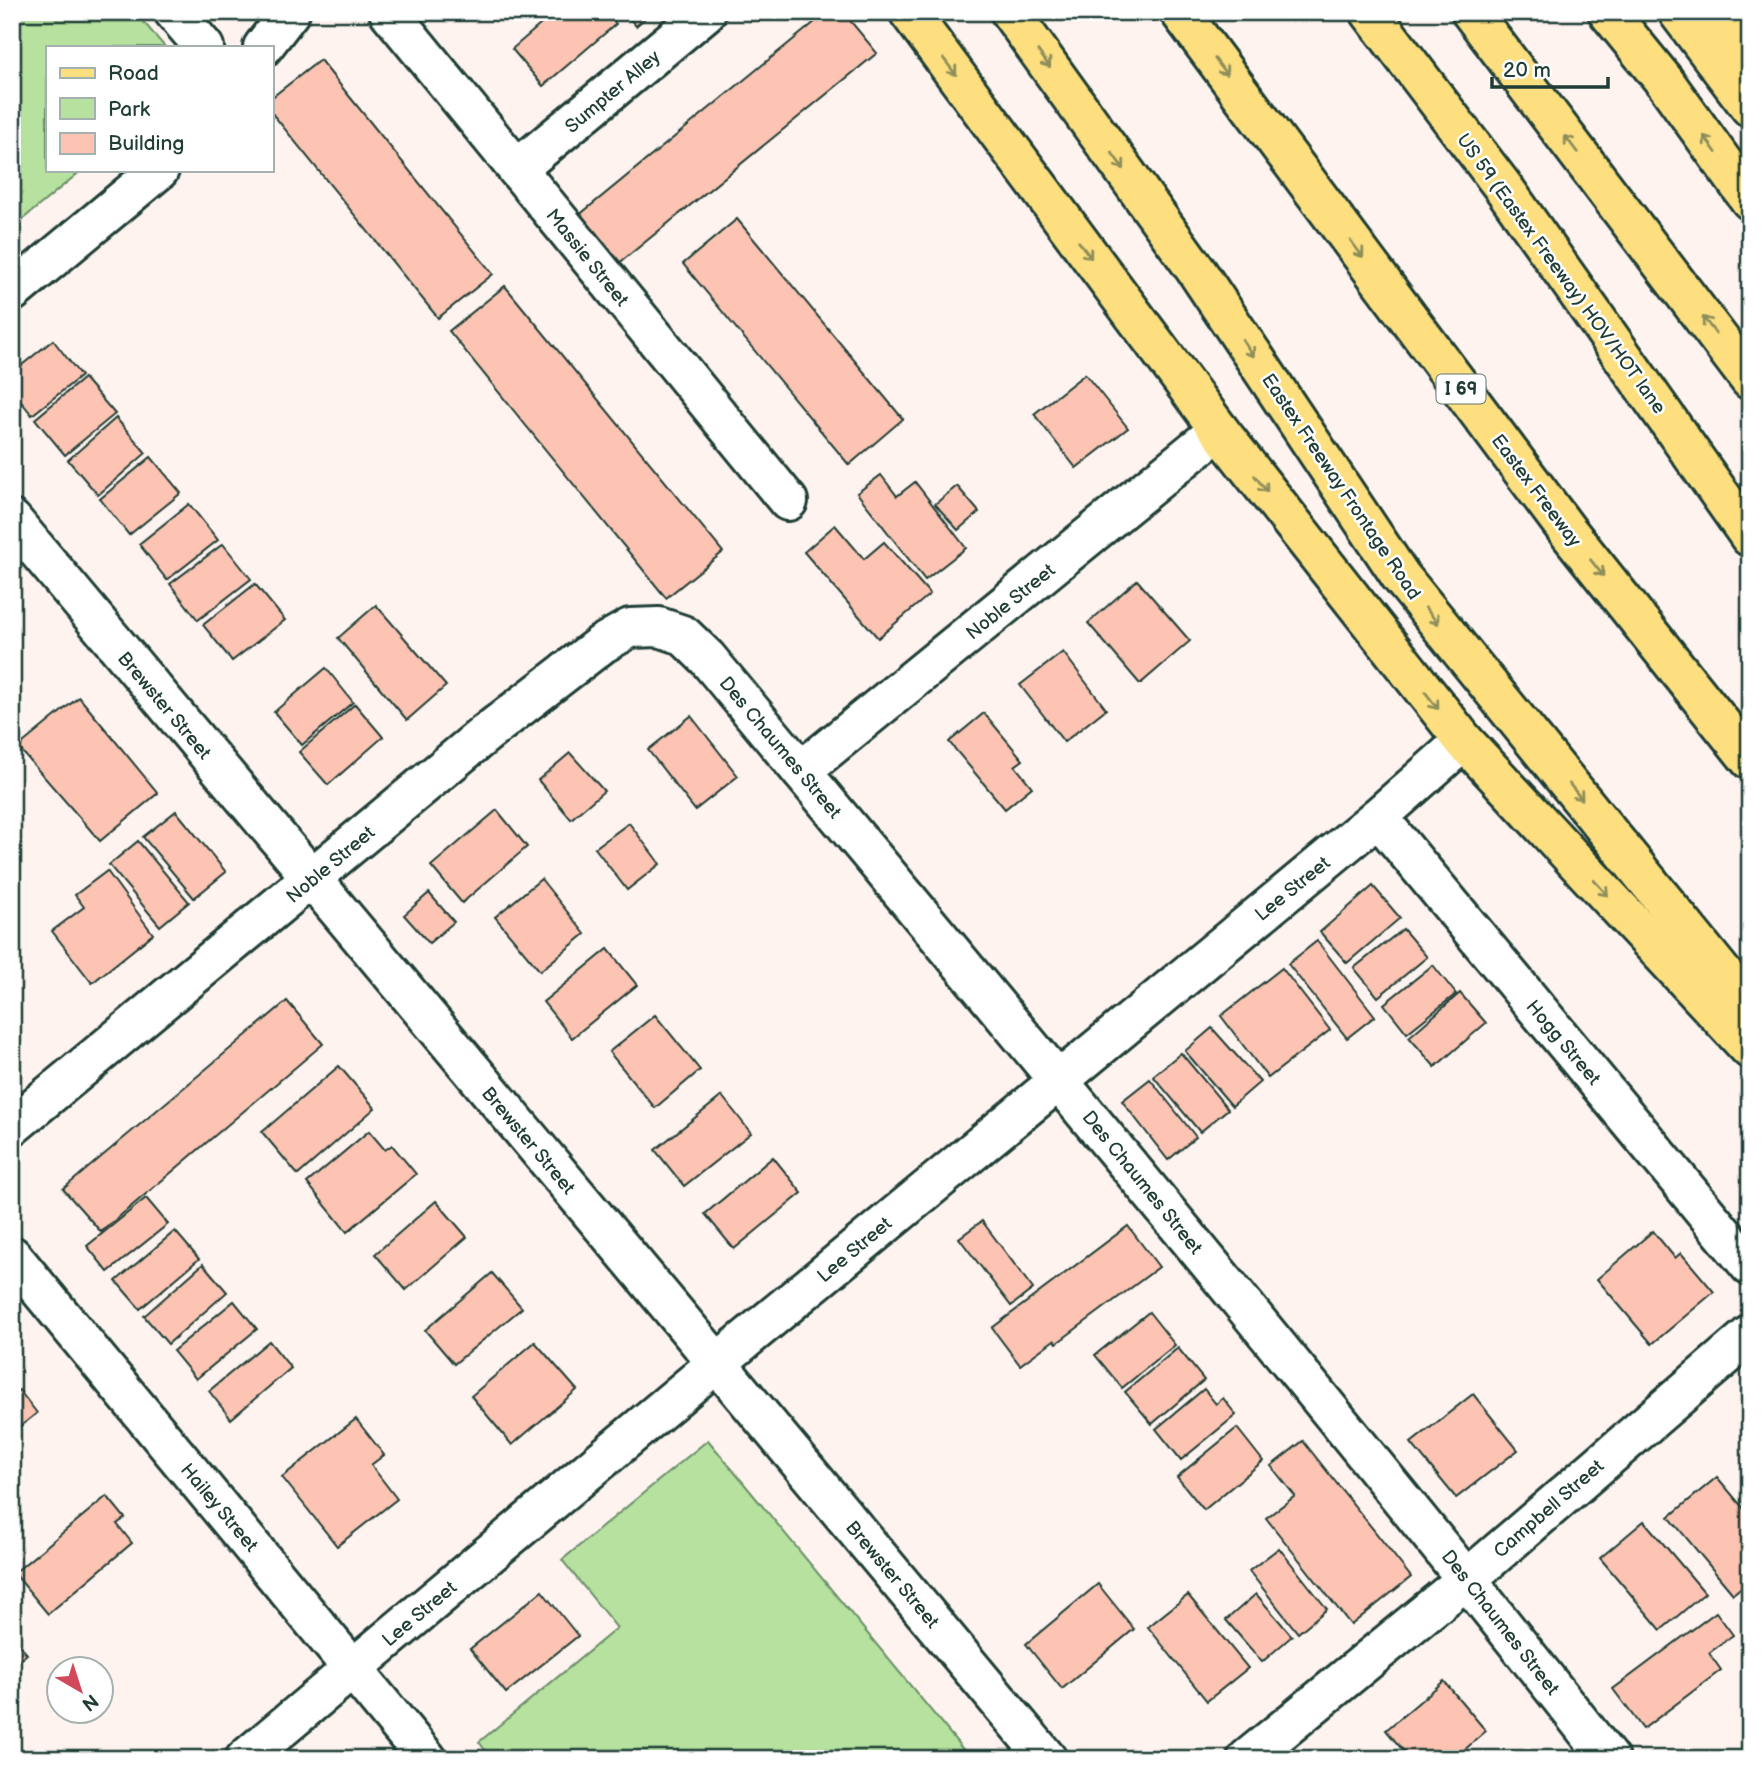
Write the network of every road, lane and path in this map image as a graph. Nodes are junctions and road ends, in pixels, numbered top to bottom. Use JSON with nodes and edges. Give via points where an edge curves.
{"nodes":[{"id":1,"x":174,"y":12,"type":"edge"},
{"id":2,"x":290,"y":12,"type":"edge"},
{"id":3,"x":389,"y":12,"type":"edge"},
{"id":4,"x":706,"y":12,"type":"edge"},
{"id":5,"x":909,"y":12,"type":"edge"},
{"id":6,"x":1010,"y":12,"type":"edge"},
{"id":7,"x":1180,"y":12,"type":"edge"},
{"id":8,"x":1370,"y":12,"type":"edge"},
{"id":9,"x":1471,"y":12,"type":"edge"},
{"id":10,"x":1608,"y":12,"type":"edge"},
{"id":11,"x":1678,"y":12,"type":"edge"},
{"id":12,"x":1724,"y":12,"type":"edge"},
{"id":13,"x":203,"y":46,"type":"edge"},
{"id":14,"x":264,"y":46,"type":"edge"},
{"id":15,"x":1750,"y":51,"type":"edge"},
{"id":16,"x":1750,"y":107,"type":"edge"},
{"id":17,"x":517,"y":169,"type":"junction"},
{"id":18,"x":157,"y":172,"type":"edge"},
{"id":19,"x":1750,"y":200,"type":"edge"},
{"id":20,"x":12,"y":292,"type":"edge"},
{"id":21,"x":1750,"y":380,"type":"edge"},
{"id":22,"x":1219,"y":430,"type":"junction"},
{"id":23,"x":788,"y":501,"type":"dead end"},
{"id":24,"x":12,"y":520,"type":"edge"},
{"id":25,"x":1750,"y":537,"type":"edge"},
{"id":26,"x":659,"y":627,"type":"joint"},
{"id":27,"x":1464,"y":741,"type":"junction"},
{"id":28,"x":1750,"y":760,"type":"edge"},
{"id":29,"x":801,"y":771,"type":"junction"},
{"id":30,"x":1378,"y":817,"type":"junction"},
{"id":31,"x":311,"y":880,"type":"junction"},
{"id":32,"x":1750,"y":1007,"type":"edge"},
{"id":33,"x":1750,"y":1049,"type":"edge"},
{"id":34,"x":1059,"y":1079,"type":"junction"},
{"id":35,"x":12,"y":1126,"type":"edge"},
{"id":36,"x":12,"y":1256,"type":"edge"},
{"id":37,"x":1750,"y":1266,"type":"edge"},
{"id":38,"x":1750,"y":1335,"type":"edge"},
{"id":39,"x":717,"y":1363,"type":"junction"},
{"id":40,"x":1467,"y":1578,"type":"junction"},
{"id":41,"x":354,"y":1669,"type":"junction"},
{"id":42,"x":245,"y":1759,"type":"edge"},
{"id":43,"x":427,"y":1759,"type":"edge"},
{"id":44,"x":1047,"y":1759,"type":"edge"},
{"id":45,"x":1247,"y":1759,"type":"edge"},
{"id":46,"x":1609,"y":1759,"type":"edge"}],
"edges":[{"from":1,"to":13,"type":"street"},
{"from":2,"to":14,"type":"street"},
{"from":3,"to":17,"type":"street","name":"Massie Street"},
{"from":4,"to":17,"type":"street","name":"Sumpter Alley"},
{"from":5,"to":22,"type":"main road","one_way":true},
{"from":6,"to":32,"type":"main road","name":"Eastex Freeway Frontage Road","one_way":true,"via":[[1198,273],[1401,577]]},
{"from":7,"to":28,"type":"main road","name":"Eastex Freeway","number":"I 69","one_way":true,"via":[[1566,529]]},
{"from":8,"to":25,"type":"main road","name":"US 59 (Eastex Freeway) HOV/HOT lane","via":[[1506,191]]},
{"from":21,"to":9,"type":"main road","one_way":true},
{"from":19,"to":10,"type":"main road","one_way":true},
{"from":11,"to":16,"type":"main road"},
{"from":12,"to":15,"type":"main road"},
{"from":17,"to":23,"type":"street","name":"Massie Street"},
{"from":18,"to":20,"type":"street"},
{"from":22,"to":27,"type":"main road","one_way":true},
{"from":22,"to":29,"type":"street","name":"Noble Street"},
{"from":24,"to":31,"type":"street","name":"Brewster Street"},
{"from":26,"to":29,"type":"street","name":"Des Chaumes Street","via":[[683,635],[707,658]]},
{"from":26,"to":31,"type":"street","name":"Noble Street","via":[[630,628],[602,644],[485,734]]},
{"from":27,"to":30,"type":"street","name":"Lee Street"},
{"from":27,"to":33,"type":"main road","one_way":true},
{"from":29,"to":34,"type":"street","name":"Des Chaumes Street"},
{"from":30,"to":34,"type":"street","name":"Lee Street"},
{"from":30,"to":37,"type":"street","name":"Hogg Street"},
{"from":31,"to":35,"type":"street","name":"Noble Street"},
{"from":31,"to":39,"type":"street","name":"Brewster Street"},
{"from":34,"to":39,"type":"street","name":"Lee Street"},
{"from":34,"to":40,"type":"street","name":"Des Chaumes Street"},
{"from":36,"to":41,"type":"street","name":"Hailey Street"},
{"from":38,"to":40,"type":"street","name":"Campbell Street"},
{"from":39,"to":41,"type":"street","name":"Lee Street"},
{"from":39,"to":44,"type":"street","name":"Brewster Street"},
{"from":40,"to":45,"type":"street","name":"Campbell Street"},
{"from":40,"to":46,"type":"street","name":"Des Chaumes Street"},
{"from":41,"to":42,"type":"street","name":"Lee Street"},
{"from":41,"to":43,"type":"street","name":"Hailey Street"}]}
